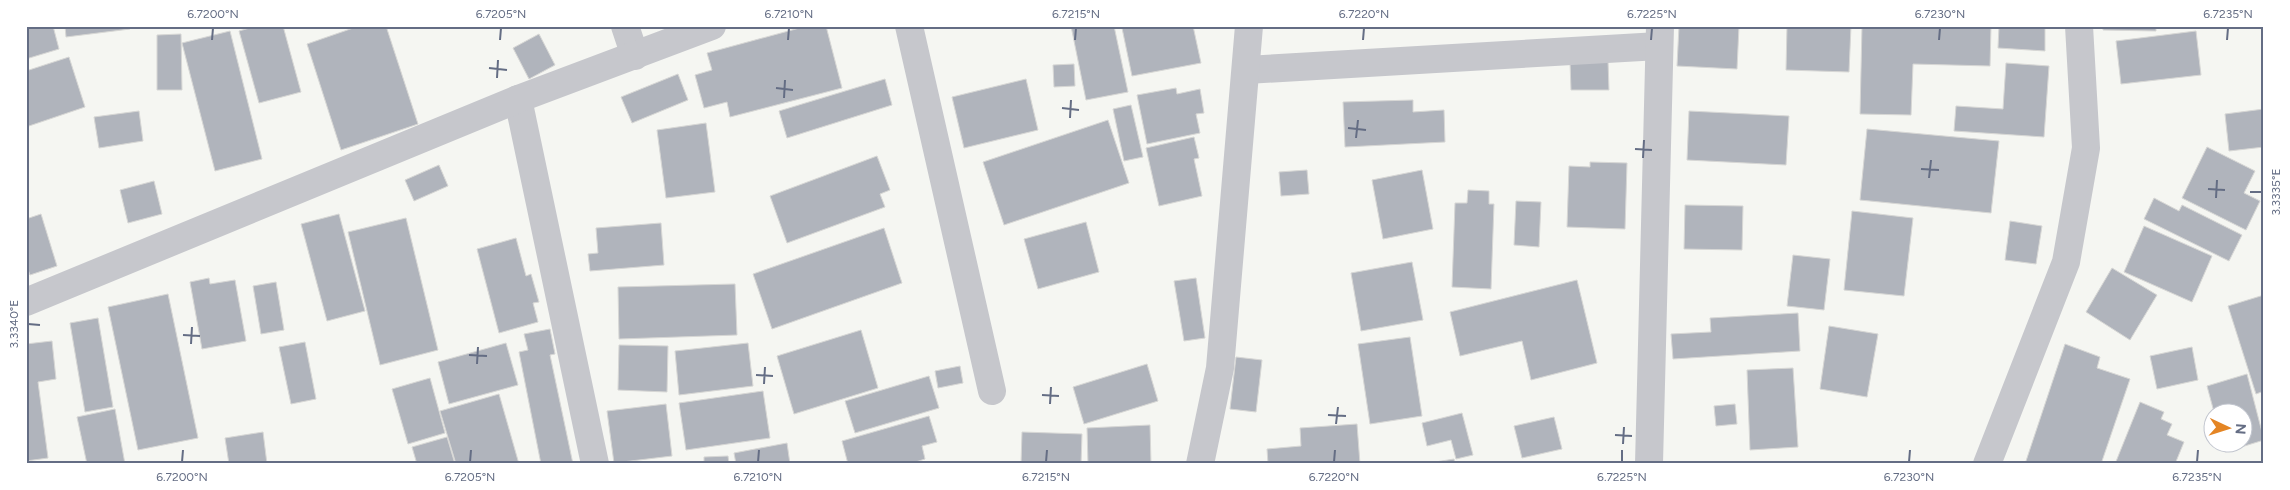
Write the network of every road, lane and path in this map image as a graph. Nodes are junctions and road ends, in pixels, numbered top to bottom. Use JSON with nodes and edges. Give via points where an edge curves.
{"nodes":[{"id":1,"x":625,"y":26,"type":"edge"},
{"id":2,"x":712,"y":26,"type":"edge"},
{"id":3,"x":909,"y":26,"type":"edge"},
{"id":4,"x":1249,"y":26,"type":"edge"},
{"id":5,"x":2079,"y":26,"type":"edge"},
{"id":6,"x":1660,"y":36,"type":"edge"},
{"id":7,"x":635,"y":56,"type":"junction"},
{"id":8,"x":1246,"y":70,"type":"junction"},
{"id":9,"x":518,"y":99,"type":"junction"},
{"id":10,"x":26,"y":302,"type":"edge"},
{"id":11,"x":992,"y":391,"type":"dead end"},
{"id":12,"x":595,"y":464,"type":"edge"},
{"id":13,"x":1200,"y":464,"type":"edge"},
{"id":14,"x":1649,"y":464,"type":"edge"},
{"id":15,"x":1987,"y":464,"type":"edge"}],
"edges":[{"from":1,"to":7,"type":"street"},
{"from":2,"to":7,"type":"street"},
{"from":3,"to":11,"type":"street"},
{"from":4,"to":8,"type":"street"},
{"from":5,"to":15,"type":"street","via":[[2086,148],[2066,262]]},
{"from":6,"to":8,"type":"street"},
{"from":6,"to":14,"type":"street"},
{"from":7,"to":9,"type":"street"},
{"from":8,"to":13,"type":"street","via":[[1220,368]]},
{"from":9,"to":10,"type":"street"},
{"from":9,"to":12,"type":"street"}]}
